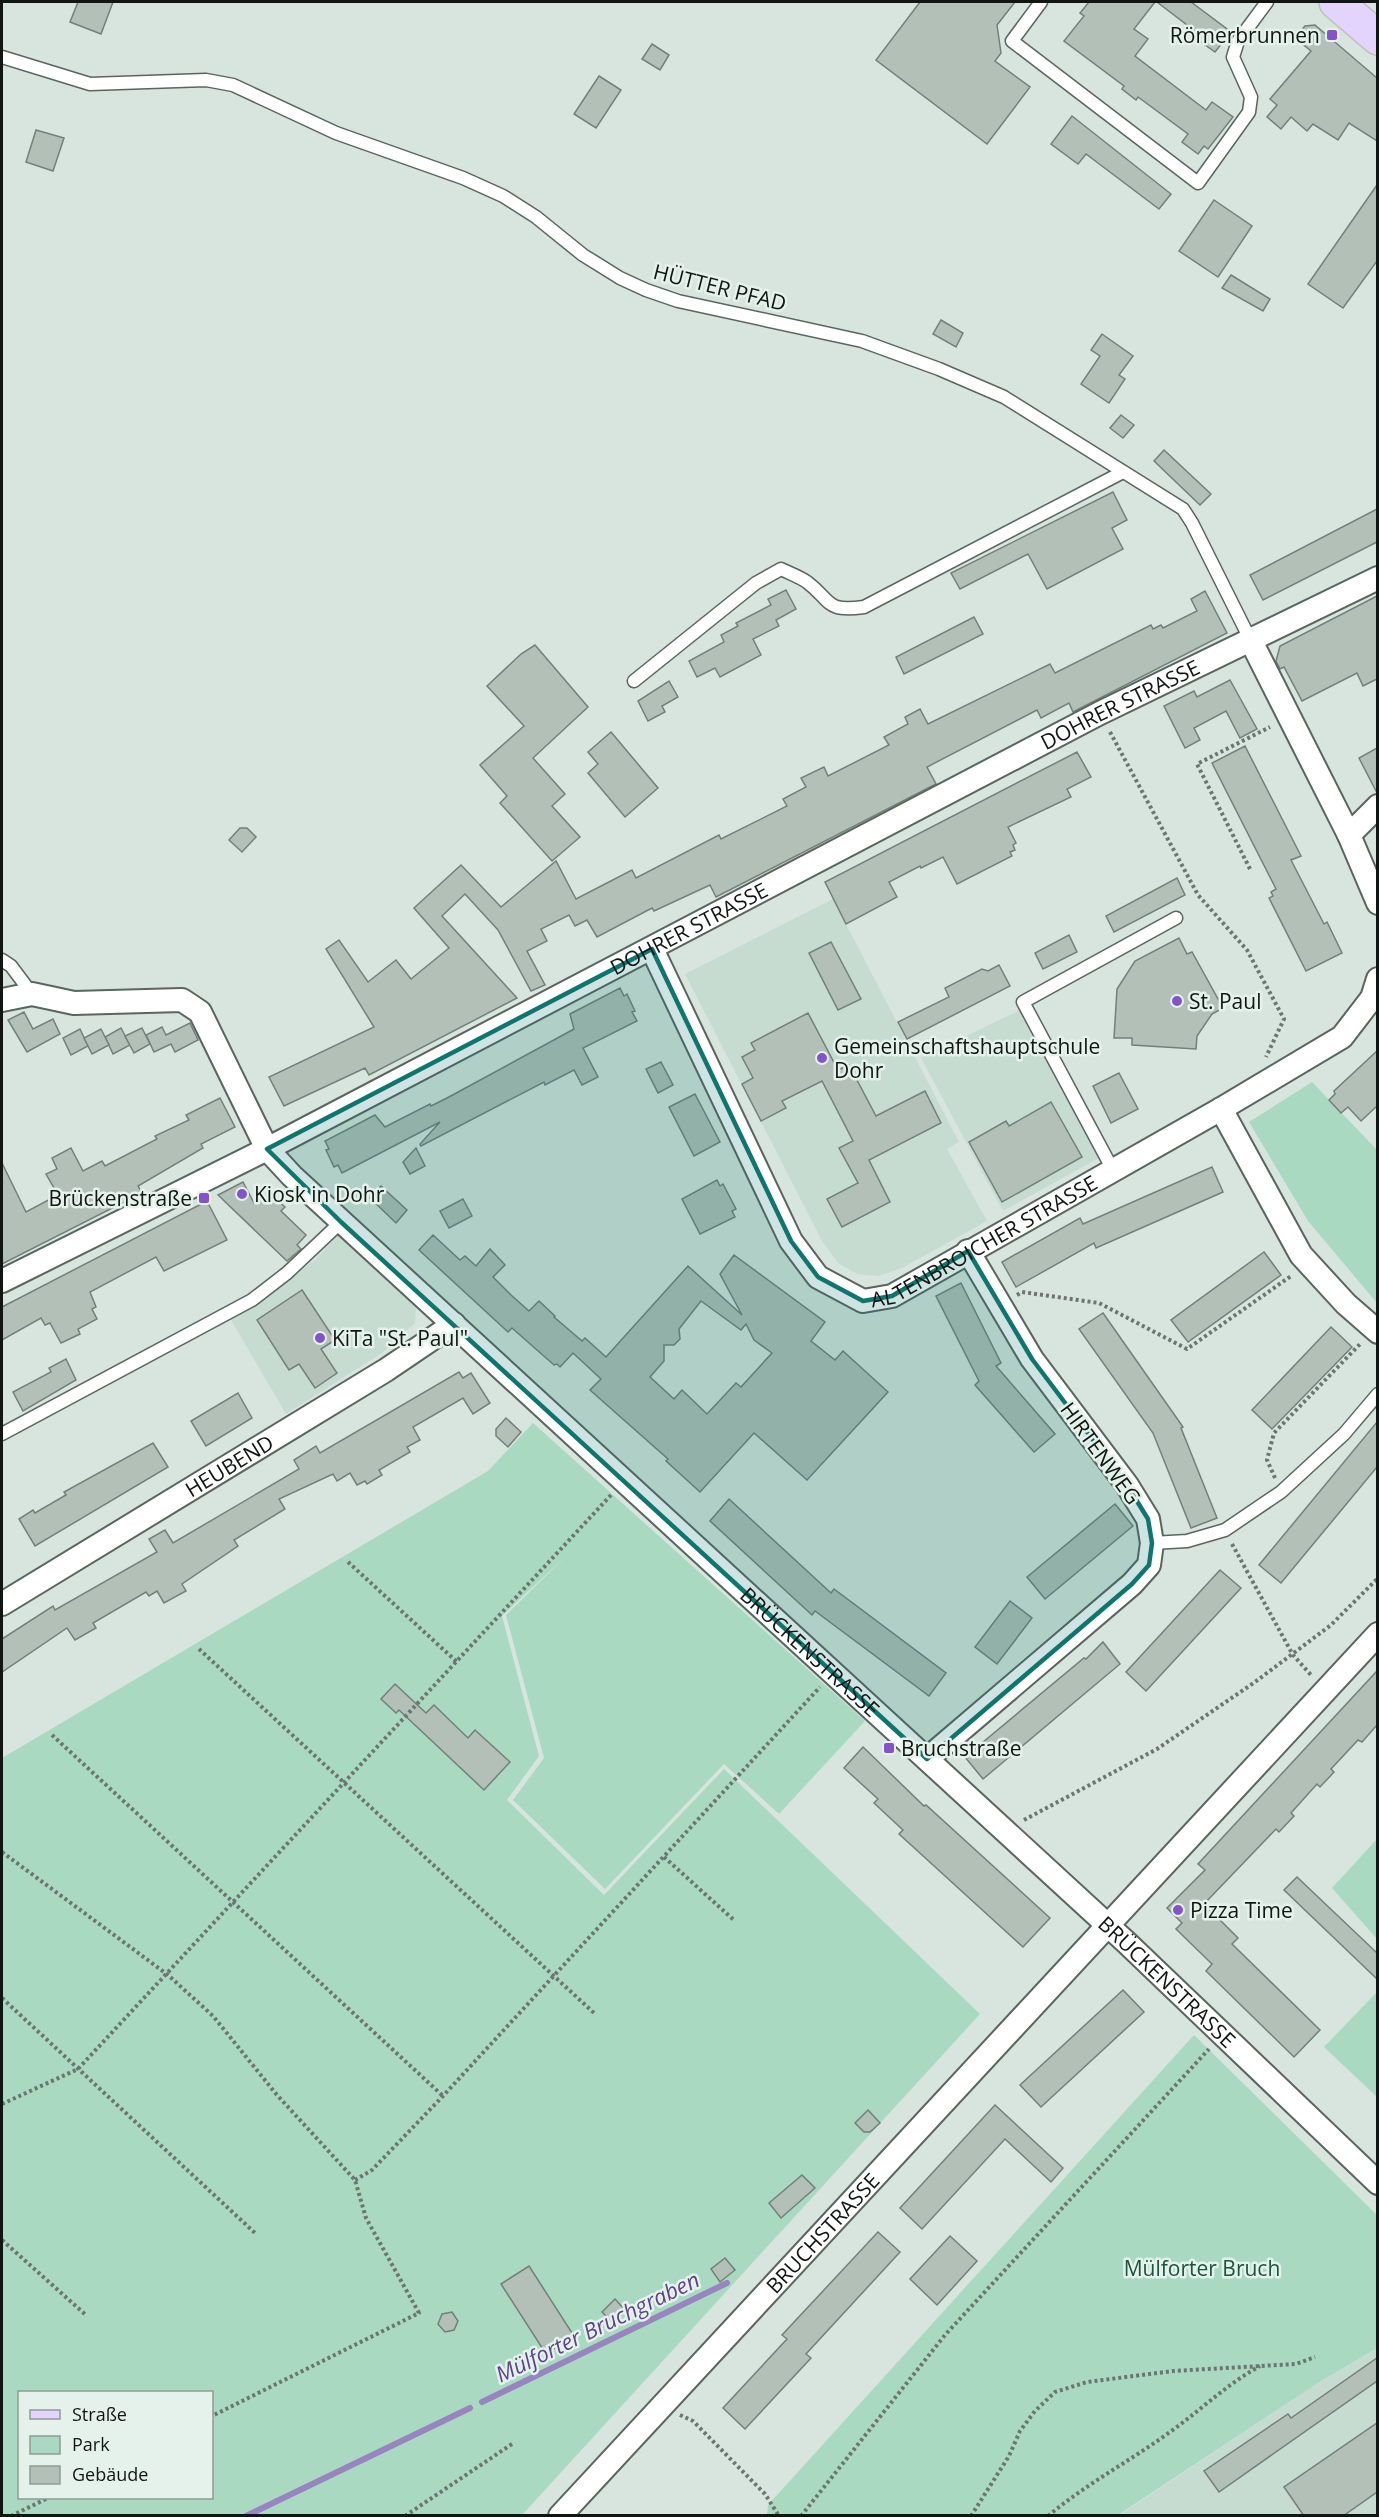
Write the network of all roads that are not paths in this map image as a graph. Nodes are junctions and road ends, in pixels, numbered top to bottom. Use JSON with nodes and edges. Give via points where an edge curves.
{"nodes":[{"id":1,"x":1041,"y":2,"type":"edge"},
{"id":2,"x":1267,"y":2,"type":"edge"},
{"id":3,"x":1336,"y":2,"type":"edge"},
{"id":4,"x":1377,"y":38,"type":"edge"},
{"id":5,"x":2,"y":57,"type":"edge"},
{"id":6,"x":1123,"y":472,"type":"junction"},
{"id":7,"x":1377,"y":578,"type":"edge"},
{"id":8,"x":1251,"y":641,"type":"junction"},
{"id":9,"x":634,"y":681,"type":"dead end"},
{"id":10,"x":1377,"y":806,"type":"edge"},
{"id":11,"x":1349,"y":834,"type":"junction"},
{"id":12,"x":1377,"y":903,"type":"edge"},
{"id":13,"x":1176,"y":918,"type":"dead end"},
{"id":14,"x":652,"y":949,"type":"junction"},
{"id":15,"x":2,"y":960,"type":"edge"},
{"id":16,"x":1376,"y":992,"type":"edge"},
{"id":17,"x":32,"y":994,"type":"junction"},
{"id":18,"x":2,"y":1000,"type":"edge"},
{"id":19,"x":1221,"y":1109,"type":"junction"},
{"id":20,"x":267,"y":1149,"type":"junction"},
{"id":21,"x":1113,"y":1170,"type":"junction"},
{"id":22,"x":341,"y":1222,"type":"junction"},
{"id":23,"x":968,"y":1251,"type":"junction"},
{"id":24,"x":2,"y":1281,"type":"edge"},
{"id":25,"x":454,"y":1324,"type":"junction"},
{"id":26,"x":1376,"y":1330,"type":"edge"},
{"id":27,"x":1377,"y":1394,"type":"edge"},
{"id":28,"x":2,"y":1434,"type":"edge"},
{"id":29,"x":1152,"y":1543,"type":"junction"},
{"id":30,"x":2,"y":1604,"type":"edge"},
{"id":31,"x":1377,"y":1634,"type":"edge"},
{"id":32,"x":927,"y":1759,"type":"junction"},
{"id":33,"x":1108,"y":1926,"type":"junction"},
{"id":34,"x":1377,"y":2182,"type":"edge"},
{"id":35,"x":560,"y":2516,"type":"edge"}],
"edges":[{"from":1,"to":2,"type":"lane","via":[[1012,40],[1198,183],[1249,112],[1251,97],[1233,57],[1238,41]]},
{"from":3,"to":4,"type":"main road"},
{"from":5,"to":6,"type":"lane","name":"HÜTTER PFAD","via":[[90,84],[206,80],[233,85],[336,133],[503,196],[584,255],[646,290],[678,301],[862,341],[939,369],[1004,398]]},
{"from":6,"to":8,"type":"lane","name":"HÜTTER PFAD","via":[[1183,510]]},
{"from":6,"to":9,"type":"lane","via":[[864,607],[841,610],[825,601],[807,582],[781,569],[756,583]]},
{"from":7,"to":8,"type":"street","name":"DOHRER STRASSE"},
{"from":8,"to":11,"type":"street"},
{"from":8,"to":14,"type":"street","name":"DOHRER STRASSE","via":[[1100,713]]},
{"from":10,"to":11,"type":"street"},
{"from":11,"to":12,"type":"street"},
{"from":13,"to":21,"type":"lane","via":[[1023,1002]]},
{"from":14,"to":20,"type":"street","name":"DOHRER STRASSE"},
{"from":14,"to":23,"type":"street","name":"ALTENBROICHER STRASSE","via":[[791,1241],[818,1277],[863,1301],[892,1296]]},
{"from":15,"to":17,"type":"lane"},
{"from":16,"to":19,"type":"street","name":"ALTENBROICHER STRASSE","via":[[1342,1037]]},
{"from":17,"to":18,"type":"street"},
{"from":17,"to":20,"type":"street","name":"BRÜCKENSTRASSE","via":[[74,1003],[182,1000],[200,1012]]},
{"from":19,"to":21,"type":"street","name":"ALTENBROICHER STRASSE"},
{"from":19,"to":26,"type":"street","via":[[1301,1255]]},
{"from":20,"to":22,"type":"street","name":"BRÜCKENSTRASSE"},
{"from":20,"to":24,"type":"street","name":"DOHRER STRASSE"},
{"from":21,"to":23,"type":"street","name":"ALTENBROICHER STRASSE"},
{"from":22,"to":25,"type":"street","name":"BRÜCKENSTRASSE"},
{"from":22,"to":28,"type":"lane","via":[[252,1300]]},
{"from":23,"to":29,"type":"street","name":"HIRTENWEG","via":[[1032,1359],[1127,1485],[1148,1519]]},
{"from":25,"to":30,"type":"street","name":"HEUBEND","via":[[386,1370]]},
{"from":25,"to":32,"type":"street","name":"BRÜCKENSTRASSE"},
{"from":27,"to":29,"type":"lane","via":[[1344,1434],[1281,1492],[1225,1530],[1187,1541]]},
{"from":29,"to":32,"type":"street","via":[[1149,1564],[1132,1584]]},
{"from":31,"to":33,"type":"street","name":"BRUCHSTRASSE"},
{"from":32,"to":33,"type":"street","name":"BRÜCKENSTRASSE"},
{"from":33,"to":34,"type":"street","name":"BRÜCKENSTRASSE"},
{"from":33,"to":35,"type":"street","name":"BRUCHSTRASSE"}]}
